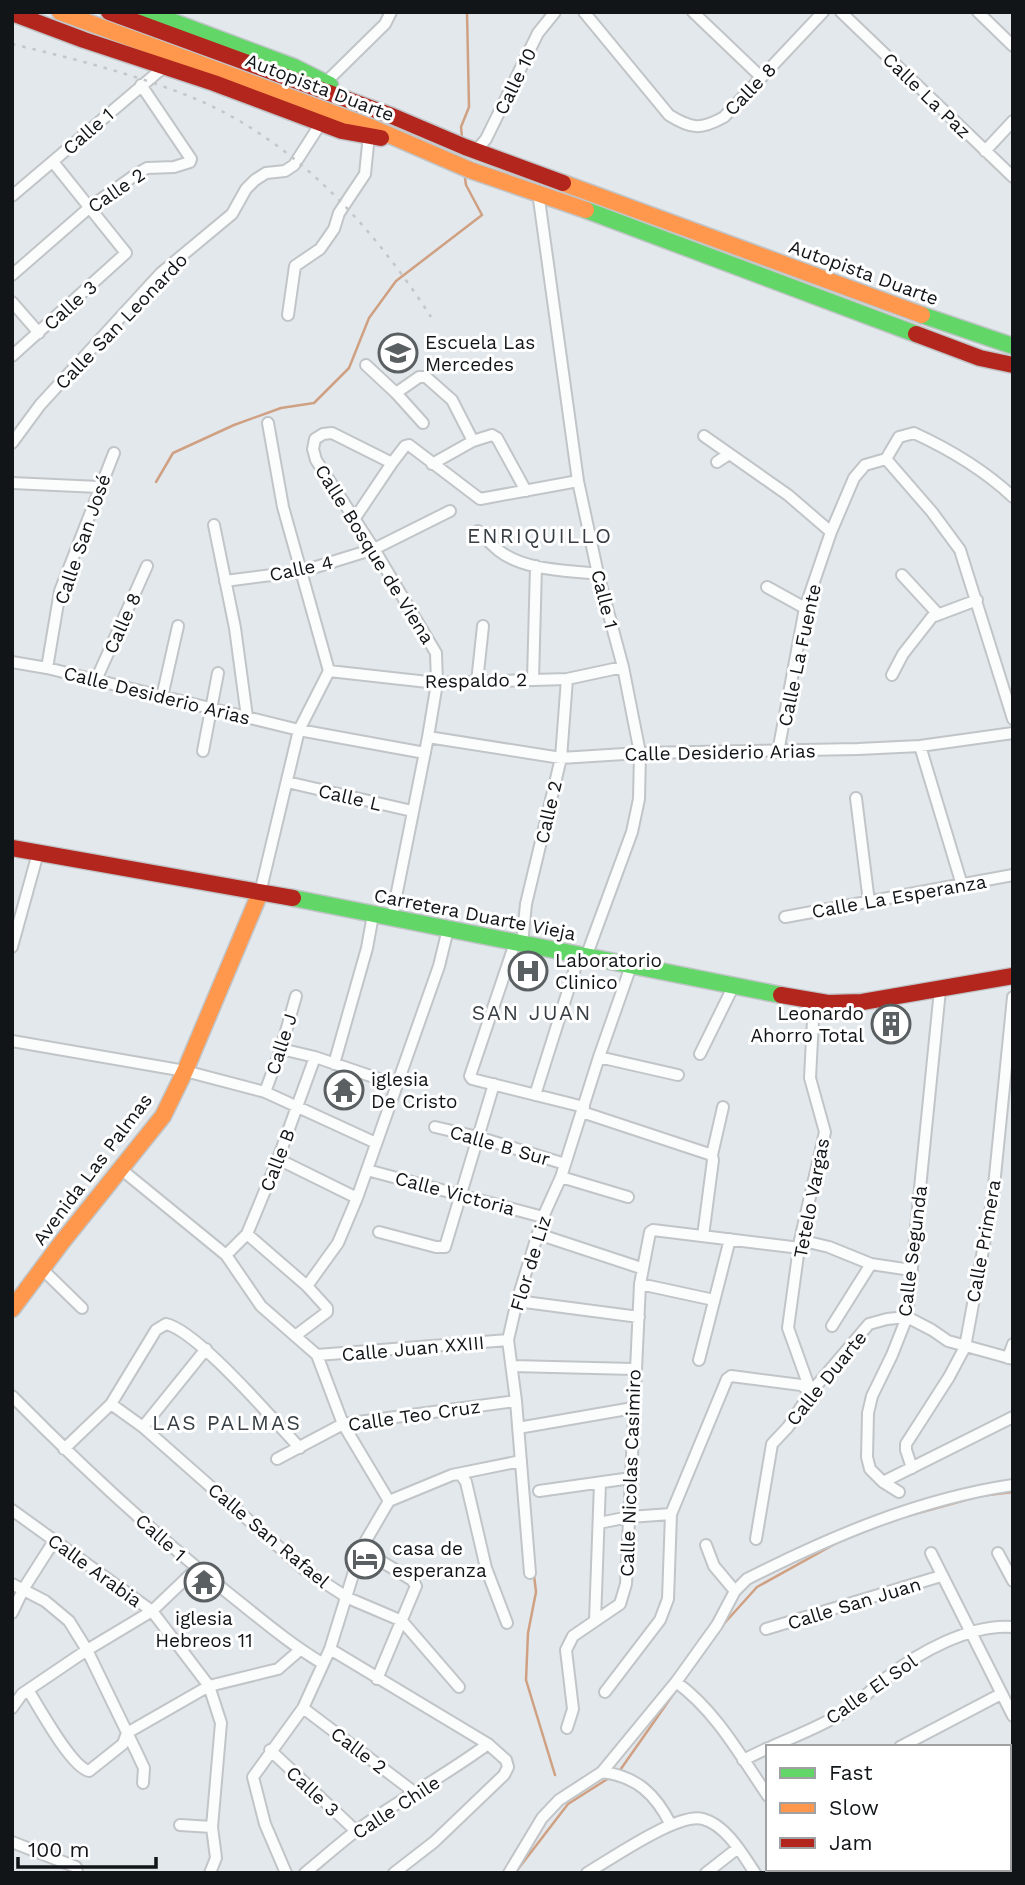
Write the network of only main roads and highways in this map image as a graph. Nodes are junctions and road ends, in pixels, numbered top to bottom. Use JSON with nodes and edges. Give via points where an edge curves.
{"nodes":[{"id":1,"x":60,"y":12,"type":"edge"},
{"id":2,"x":109,"y":12,"type":"edge"},
{"id":3,"x":147,"y":12,"type":"edge"},
{"id":4,"x":12,"y":13,"type":"edge"},
{"id":5,"x":392,"y":116,"type":"junction"},
{"id":6,"x":409,"y":144,"type":"junction"},
{"id":7,"x":1013,"y":346,"type":"edge"},
{"id":8,"x":1013,"y":365,"type":"edge"},
{"id":9,"x":12,"y":848,"type":"edge"},
{"id":10,"x":260,"y":893,"type":"junction"},
{"id":11,"x":1013,"y":976,"type":"edge"},
{"id":12,"x":12,"y":1309,"type":"edge"}],
"edges":[{"from":1,"to":6,"type":"main road","name":"Autopista Duarte"},
{"from":2,"to":5,"type":"main road","name":"Autopista Duarte"},
{"from":3,"to":5,"type":"main road","via":[[294,67]]},
{"from":4,"to":6,"type":"main road","name":"Autopista Duarte","via":[[342,131]]},
{"from":5,"to":7,"type":"main road","name":"Autopista Duarte","via":[[471,149]]},
{"from":6,"to":8,"type":"main road","name":"Autopista Duarte","via":[[980,358]]},
{"from":9,"to":10,"type":"main road","name":"Carretera Duarte Vieja"},
{"from":10,"to":11,"type":"main road","name":"Carretera Duarte Vieja","via":[[828,1003],[862,1002]]},
{"from":10,"to":12,"type":"main road","name":"Avenida Las Palmas","via":[[163,1116]]}]}
